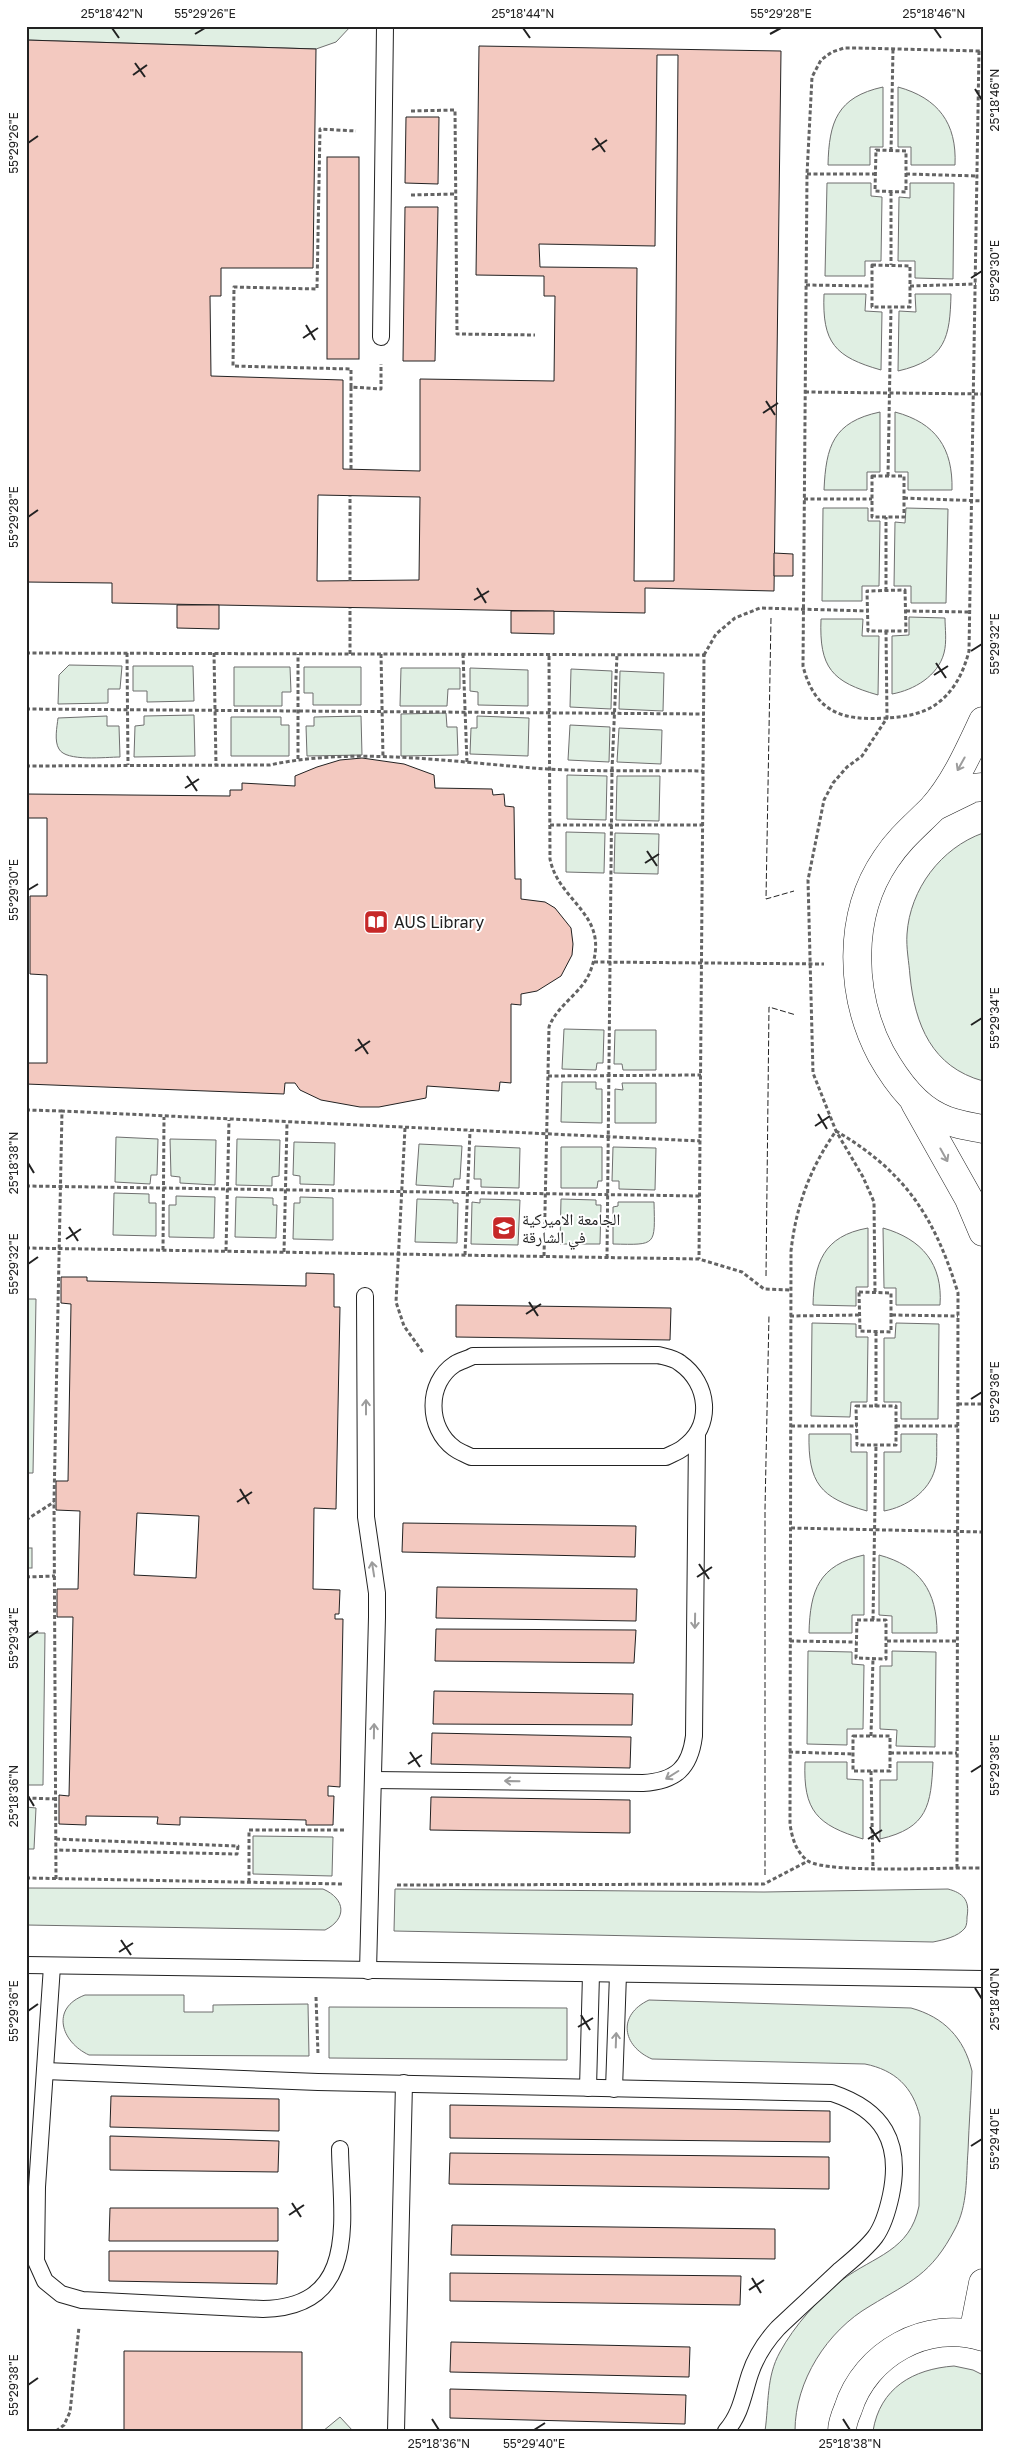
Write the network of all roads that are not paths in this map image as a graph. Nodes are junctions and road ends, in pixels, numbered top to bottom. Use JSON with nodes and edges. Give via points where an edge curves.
{"nodes":[{"id":1,"x":385,"y":26,"type":"edge"},
{"id":2,"x":381,"y":337,"type":"road end"},
{"id":3,"x":983,"y":721,"type":"edge"},
{"id":4,"x":983,"y":787,"type":"edge"},
{"id":5,"x":932,"y":808,"type":"junction"},
{"id":6,"x":912,"y":1097,"type":"junction"},
{"id":7,"x":983,"y":1129,"type":"edge"},
{"id":8,"x":983,"y":1232,"type":"edge"},
{"id":9,"x":365,"y":1296,"type":"dead end"},
{"id":10,"x":697,"y":1435,"type":"junction"},
{"id":11,"x":373,"y":1780,"type":"junction"},
{"id":12,"x":26,"y":1965,"type":"edge"},
{"id":13,"x":52,"y":1966,"type":"junction"},
{"id":14,"x":368,"y":1971,"type":"junction"},
{"id":15,"x":591,"y":1974,"type":"junction"},
{"id":16,"x":618,"y":1974,"type":"junction"},
{"id":17,"x":983,"y":1979,"type":"edge"},
{"id":18,"x":45,"y":2072,"type":"junction"},
{"id":19,"x":404,"y":2084,"type":"junction"},
{"id":20,"x":588,"y":2088,"type":"junction"},
{"id":21,"x":614,"y":2089,"type":"junction"},
{"id":22,"x":340,"y":2149,"type":"dead end"},
{"id":23,"x":983,"y":2283,"type":"edge"},
{"id":24,"x":978,"y":2335,"type":"edge"},
{"id":25,"x":396,"y":2431,"type":"edge"},
{"id":26,"x":726,"y":2431,"type":"edge"},
{"id":27,"x":842,"y":2431,"type":"edge"}],
"edges":[{"from":1,"to":2,"type":"lane"},
{"from":3,"to":5,"type":"street","one_way":true,"via":[[954,778]]},
{"from":4,"to":5,"type":"street","via":[[973,788]]},
{"from":5,"to":6,"type":"street","via":[[906,832],[884,861],[869,893],[860,927],[856,963],[860,1000],[871,1035],[889,1068]]},
{"from":6,"to":7,"type":"street","via":[[938,1117]]},
{"from":6,"to":8,"type":"street","one_way":true,"via":[[970,1199]]},
{"from":11,"to":9,"type":"lane","one_way":true,"via":[[378,1617],[366,1517]]},
{"from":10,"to":10,"type":"lane","via":[[683,1449],[666,1457],[471,1457],[454,1448],[441,1434],[433,1415],[434,1396],[441,1378],[455,1364],[473,1356],[658,1355],[678,1361],[694,1375],[704,1394],[704,1415]]},
{"from":10,"to":11,"type":"lane","one_way":true,"via":[[692,1752],[685,1766],[659,1782],[643,1783]]},
{"from":11,"to":14,"type":"lane"},
{"from":12,"to":13,"type":"lane"},
{"from":13,"to":14,"type":"lane"},
{"from":13,"to":18,"type":"lane"},
{"from":14,"to":15,"type":"lane"},
{"from":15,"to":16,"type":"lane"},
{"from":15,"to":20,"type":"lane"},
{"from":16,"to":17,"type":"lane"},
{"from":21,"to":16,"type":"lane","one_way":true},
{"from":18,"to":19,"type":"lane"},
{"from":18,"to":22,"type":"lane","via":[[37,2187],[36,2261],[45,2281],[61,2294],[82,2300],[263,2309],[300,2303],[317,2293],[330,2278],[338,2260],[342,2242]]},
{"from":19,"to":20,"type":"lane"},
{"from":19,"to":25,"type":"lane"},
{"from":20,"to":21,"type":"lane"},
{"from":21,"to":26,"type":"lane","via":[[832,2093],[854,2101],[874,2115],[887,2135],[894,2158],[894,2182],[887,2213],[876,2236],[766,2341],[750,2374],[742,2406]]},
{"from":23,"to":24,"type":"street"},
{"from":24,"to":27,"type":"street","via":[[937,2333],[903,2343],[874,2363],[853,2392]]}]}
